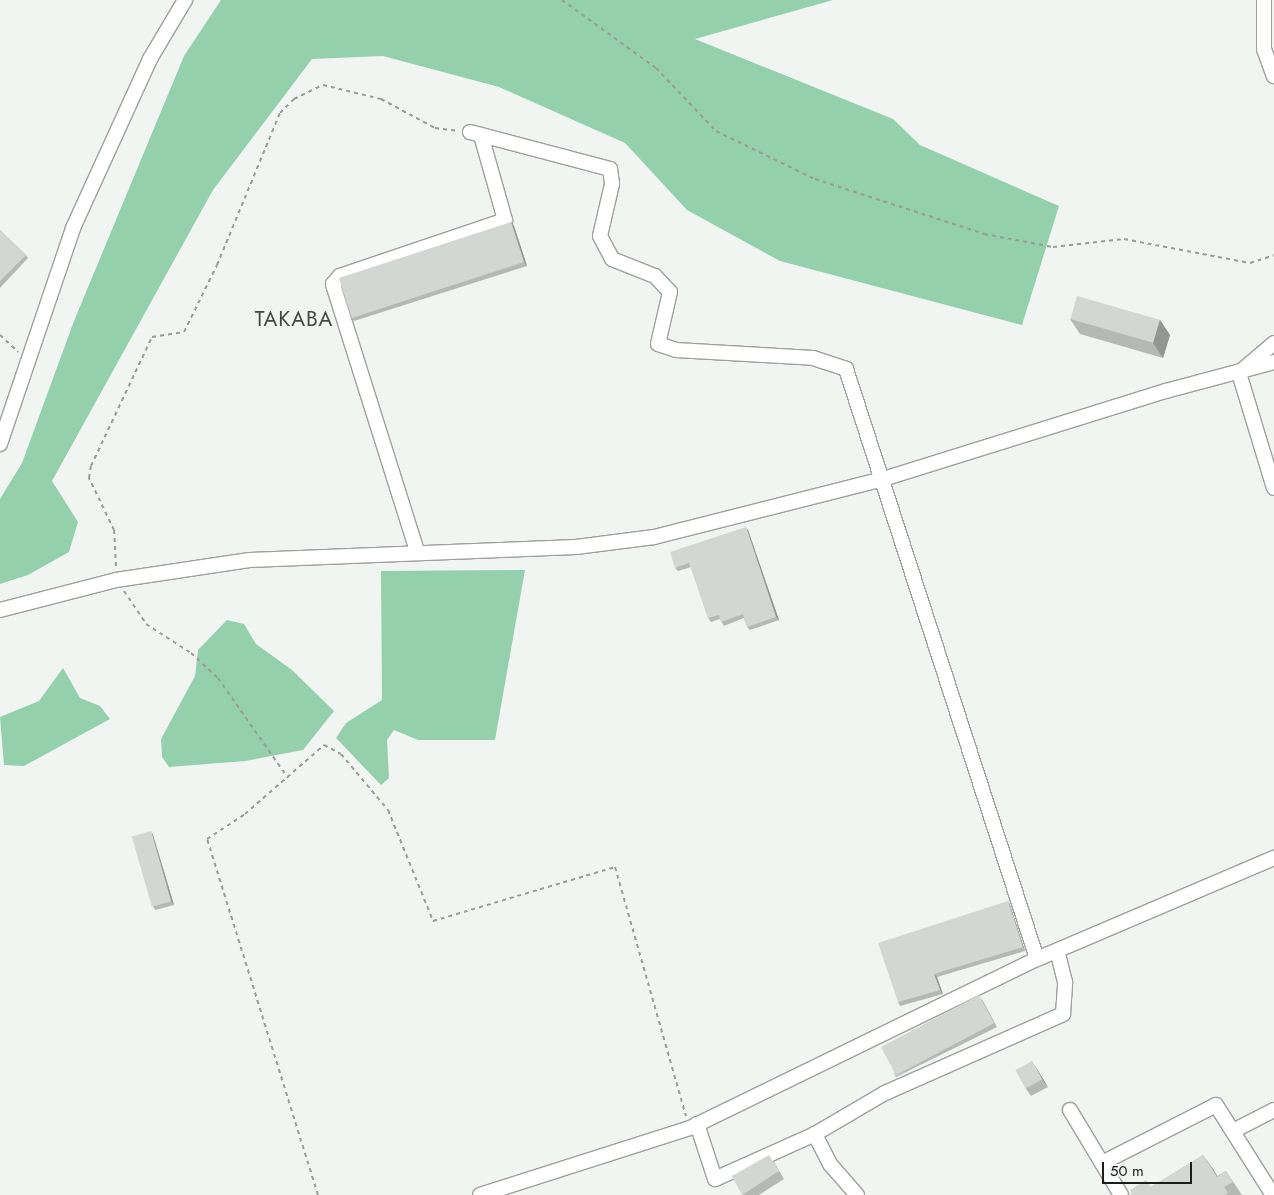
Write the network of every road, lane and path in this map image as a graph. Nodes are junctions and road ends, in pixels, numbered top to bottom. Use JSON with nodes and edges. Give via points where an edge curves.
{"nodes":[{"id":1,"x":185,"y":0,"type":"edge"},
{"id":2,"x":562,"y":0,"type":"edge"},
{"id":3,"x":1264,"y":0,"type":"edge"},
{"id":4,"x":1274,"y":76,"type":"edge"},
{"id":5,"x":476,"y":134,"type":"junction"},
{"id":6,"x":1274,"y":255,"type":"edge"},
{"id":7,"x":0,"y":335,"type":"edge"},
{"id":8,"x":1274,"y":342,"type":"edge"},
{"id":9,"x":1274,"y":362,"type":"edge"},
{"id":10,"x":28,"y":373,"type":"junction"},
{"id":11,"x":1239,"y":373,"type":"junction"},
{"id":12,"x":0,"y":444,"type":"edge"},
{"id":13,"x":883,"y":479,"type":"junction"},
{"id":14,"x":1274,"y":488,"type":"edge"},
{"id":15,"x":417,"y":551,"type":"junction"},
{"id":16,"x":116,"y":580,"type":"junction"},
{"id":17,"x":0,"y":610,"type":"edge"},
{"id":18,"x":288,"y":778,"type":"junction"},
{"id":19,"x":1274,"y":858,"type":"edge"},
{"id":20,"x":1057,"y":951,"type":"junction"},
{"id":21,"x":1037,"y":959,"type":"junction"},
{"id":22,"x":1070,"y":1110,"type":"dead end"},
{"id":23,"x":1274,"y":1110,"type":"edge"},
{"id":24,"x":693,"y":1126,"type":"junction"},
{"id":25,"x":1233,"y":1131,"type":"junction"},
{"id":26,"x":815,"y":1134,"type":"junction"},
{"id":27,"x":1102,"y":1163,"type":"junction"},
{"id":28,"x":318,"y":1195,"type":"edge"},
{"id":29,"x":480,"y":1195,"type":"edge"},
{"id":30,"x":857,"y":1195,"type":"edge"},
{"id":31,"x":1121,"y":1195,"type":"edge"},
{"id":32,"x":1273,"y":1195,"type":"edge"}],
"edges":[{"from":1,"to":10,"type":"street","via":[[150,59],[98,166],[41,318]]},
{"from":2,"to":6,"type":"path","via":[[656,68],[716,131],[815,179],[984,234],[1053,247],[1124,239],[1250,263]]},
{"from":3,"to":4,"type":"street","via":[[1264,48]]},
{"from":5,"to":13,"type":"street","via":[[610,169],[612,184],[600,236],[612,259],[655,276],[670,292],[658,344],[676,350],[813,358],[846,369]]},
{"from":5,"to":15,"type":"street","via":[[505,220],[340,276],[333,284]]},
{"from":5,"to":16,"type":"path","via":[[435,128],[381,99],[323,85],[280,113],[217,266],[184,332],[152,337],[91,466],[89,478],[114,530]]},
{"from":7,"to":10,"type":"path","via":[[16,348]]},
{"from":8,"to":11,"type":"street"},
{"from":9,"to":11,"type":"street"},
{"from":10,"to":12,"type":"street"},
{"from":11,"to":13,"type":"street","via":[[1156,394]]},
{"from":11,"to":14,"type":"street"},
{"from":13,"to":15,"type":"street","via":[[654,537],[576,547]]},
{"from":13,"to":21,"type":"street"},
{"from":15,"to":16,"type":"street","via":[[250,560]]},
{"from":16,"to":17,"type":"street"},
{"from":16,"to":18,"type":"path","via":[[146,624],[191,652],[218,678]]},
{"from":18,"to":24,"type":"path","via":[[324,744],[341,754],[388,810],[432,921],[615,867]]},
{"from":18,"to":28,"type":"path","via":[[207,839]]},
{"from":19,"to":20,"type":"street"},
{"from":20,"to":21,"type":"street"},
{"from":20,"to":26,"type":"street","via":[[1065,982],[1064,1014],[885,1093]]},
{"from":21,"to":24,"type":"street"},
{"from":22,"to":27,"type":"street"},
{"from":23,"to":25,"type":"street"},
{"from":24,"to":26,"type":"street","via":[[715,1179]]},
{"from":24,"to":29,"type":"street"},
{"from":25,"to":27,"type":"street","via":[[1216,1105]]},
{"from":25,"to":32,"type":"street"},
{"from":26,"to":30,"type":"street","via":[[830,1164]]},
{"from":27,"to":31,"type":"street"}]}
